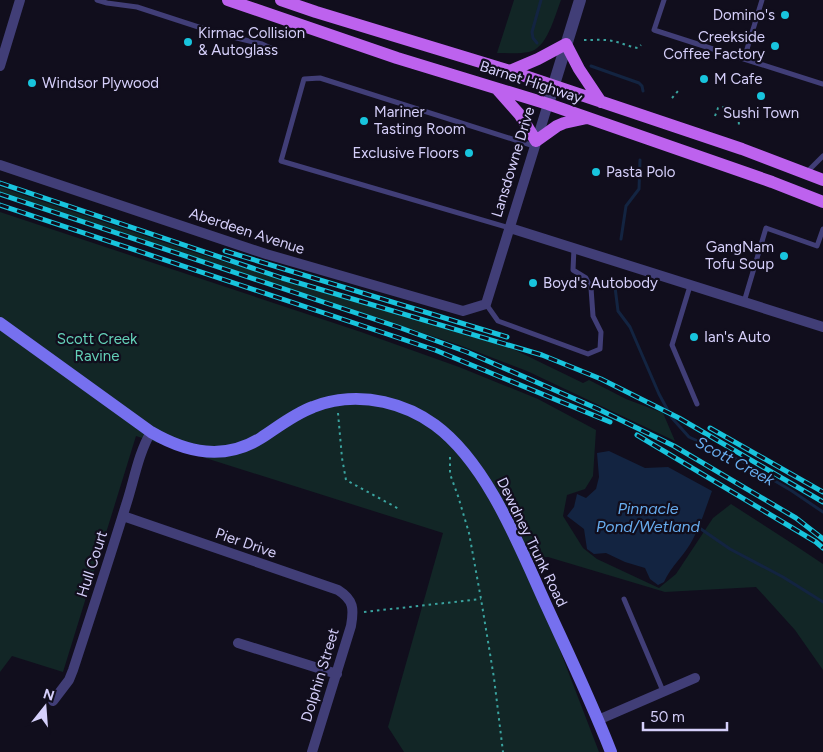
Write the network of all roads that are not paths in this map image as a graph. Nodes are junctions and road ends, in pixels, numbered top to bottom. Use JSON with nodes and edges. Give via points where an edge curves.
{"nodes":[{"id":1,"x":20,"y":0,"type":"edge"},
{"id":2,"x":97,"y":0,"type":"edge"},
{"id":3,"x":228,"y":0,"type":"edge"},
{"id":4,"x":281,"y":0,"type":"edge"},
{"id":5,"x":580,"y":0,"type":"edge"},
{"id":6,"x":664,"y":0,"type":"edge"},
{"id":7,"x":762,"y":0,"type":"edge"},
{"id":8,"x":566,"y":44,"type":"junction"},
{"id":9,"x":273,"y":49,"type":"dead end"},
{"id":10,"x":744,"y":59,"type":"junction"},
{"id":11,"x":0,"y":66,"type":"edge"},
{"id":12,"x":510,"y":71,"type":"junction"},
{"id":13,"x":823,"y":84,"type":"edge"},
{"id":14,"x":553,"y":86,"type":"junction"},
{"id":15,"x":496,"y":88,"type":"junction"},
{"id":16,"x":601,"y":102,"type":"junction"},
{"id":17,"x":548,"y":104,"type":"junction"},
{"id":18,"x":589,"y":118,"type":"junction"},
{"id":19,"x":535,"y":144,"type":"junction"},
{"id":20,"x":823,"y":156,"type":"edge"},
{"id":21,"x":0,"y":165,"type":"edge"},
{"id":22,"x":806,"y":174,"type":"junction"},
{"id":23,"x":823,"y":180,"type":"edge"},
{"id":24,"x":823,"y":202,"type":"edge"},
{"id":25,"x":510,"y":228,"type":"junction"},
{"id":26,"x":823,"y":229,"type":"edge"},
{"id":27,"x":574,"y":248,"type":"junction"},
{"id":28,"x":690,"y":285,"type":"junction"},
{"id":29,"x":744,"y":302,"type":"junction"},
{"id":30,"x":486,"y":304,"type":"junction"},
{"id":31,"x":0,"y":323,"type":"edge"},
{"id":32,"x":823,"y":327,"type":"edge"},
{"id":33,"x":697,"y":404,"type":"dead end"},
{"id":34,"x":151,"y":432,"type":"junction"},
{"id":35,"x":123,"y":516,"type":"junction"},
{"id":36,"x":624,"y":599,"type":"dead end"},
{"id":37,"x":358,"y":609,"type":"joint"},
{"id":38,"x":238,"y":643,"type":"dead end"},
{"id":39,"x":337,"y":674,"type":"junction"},
{"id":40,"x":695,"y":678,"type":"dead end"},
{"id":41,"x":663,"y":691,"type":"junction"},
{"id":42,"x":53,"y":701,"type":"dead end"},
{"id":43,"x":598,"y":720,"type":"junction"},
{"id":44,"x":312,"y":752,"type":"edge"},
{"id":45,"x":611,"y":752,"type":"edge"}],
"edges":[{"from":1,"to":11,"type":"street"},
{"from":2,"to":9,"type":"lane","via":[[137,7]]},
{"from":3,"to":15,"type":"main road","name":"Barnet Highway"},
{"from":4,"to":12,"type":"main road","name":"Barnet Highway"},
{"from":5,"to":8,"type":"street","name":"Lansdowne Drive"},
{"from":6,"to":10,"type":"lane","via":[[654,30]]},
{"from":7,"to":10,"type":"lane"},
{"from":8,"to":12,"type":"main road"},
{"from":8,"to":14,"type":"street","name":"Lansdowne Drive"},
{"from":8,"to":16,"type":"main road"},
{"from":10,"to":13,"type":"lane"},
{"from":12,"to":14,"type":"main road","name":"Barnet Highway"},
{"from":14,"to":16,"type":"main road","name":"Barnet Highway"},
{"from":14,"to":17,"type":"street","name":"Lansdowne Drive"},
{"from":15,"to":17,"type":"main road","name":"Barnet Highway"},
{"from":15,"to":19,"type":"main road","via":[[520,115]]},
{"from":16,"to":22,"type":"main road","name":"Barnet Highway"},
{"from":17,"to":18,"type":"main road","name":"Barnet Highway"},
{"from":17,"to":19,"type":"street","name":"Lansdowne Drive"},
{"from":18,"to":19,"type":"main road","via":[[556,126]]},
{"from":18,"to":24,"type":"main road","name":"Barnet Highway"},
{"from":19,"to":25,"type":"street","name":"Lansdowne Drive"},
{"from":19,"to":25,"type":"lane","via":[[320,78],[304,79],[281,161]]},
{"from":20,"to":22,"type":"lane"},
{"from":21,"to":30,"type":"street","name":"Aberdeen Avenue","via":[[266,254],[462,312]]},
{"from":22,"to":23,"type":"main road","name":"Barnet Highway"},
{"from":25,"to":27,"type":"street"},
{"from":25,"to":30,"type":"street","name":"Lansdowne Drive"},
{"from":26,"to":29,"type":"lane","via":[[817,246],[766,228]]},
{"from":27,"to":28,"type":"street"},
{"from":27,"to":30,"type":"lane","via":[[573,270],[586,278],[591,288],[593,316],[601,332],[600,349],[588,354],[498,321]]},
{"from":28,"to":29,"type":"street"},
{"from":28,"to":33,"type":"lane","via":[[672,345]]},
{"from":29,"to":32,"type":"street"},
{"from":31,"to":34,"type":"main road","name":"Dewdney Trunk Road"},
{"from":34,"to":35,"type":"street","name":"Hull Court","via":[[145,441]]},
{"from":34,"to":43,"type":"main road","name":"Dewdney Trunk Road","via":[[189,449],[228,451],[259,439],[312,407],[347,399],[375,400],[429,420],[452,439],[494,496]]},
{"from":35,"to":37,"type":"street","name":"Pier Drive","via":[[338,590]]},
{"from":35,"to":42,"type":"street","name":"Hull Court","via":[[73,670]]},
{"from":36,"to":41,"type":"lane"},
{"from":37,"to":39,"type":"street","name":"Dolphin Street"},
{"from":38,"to":39,"type":"street"},
{"from":39,"to":44,"type":"street","name":"Dolphin Street"},
{"from":40,"to":41,"type":"street"},
{"from":41,"to":43,"type":"street"},
{"from":43,"to":45,"type":"main road","name":"Dewdney Trunk Road"}]}
